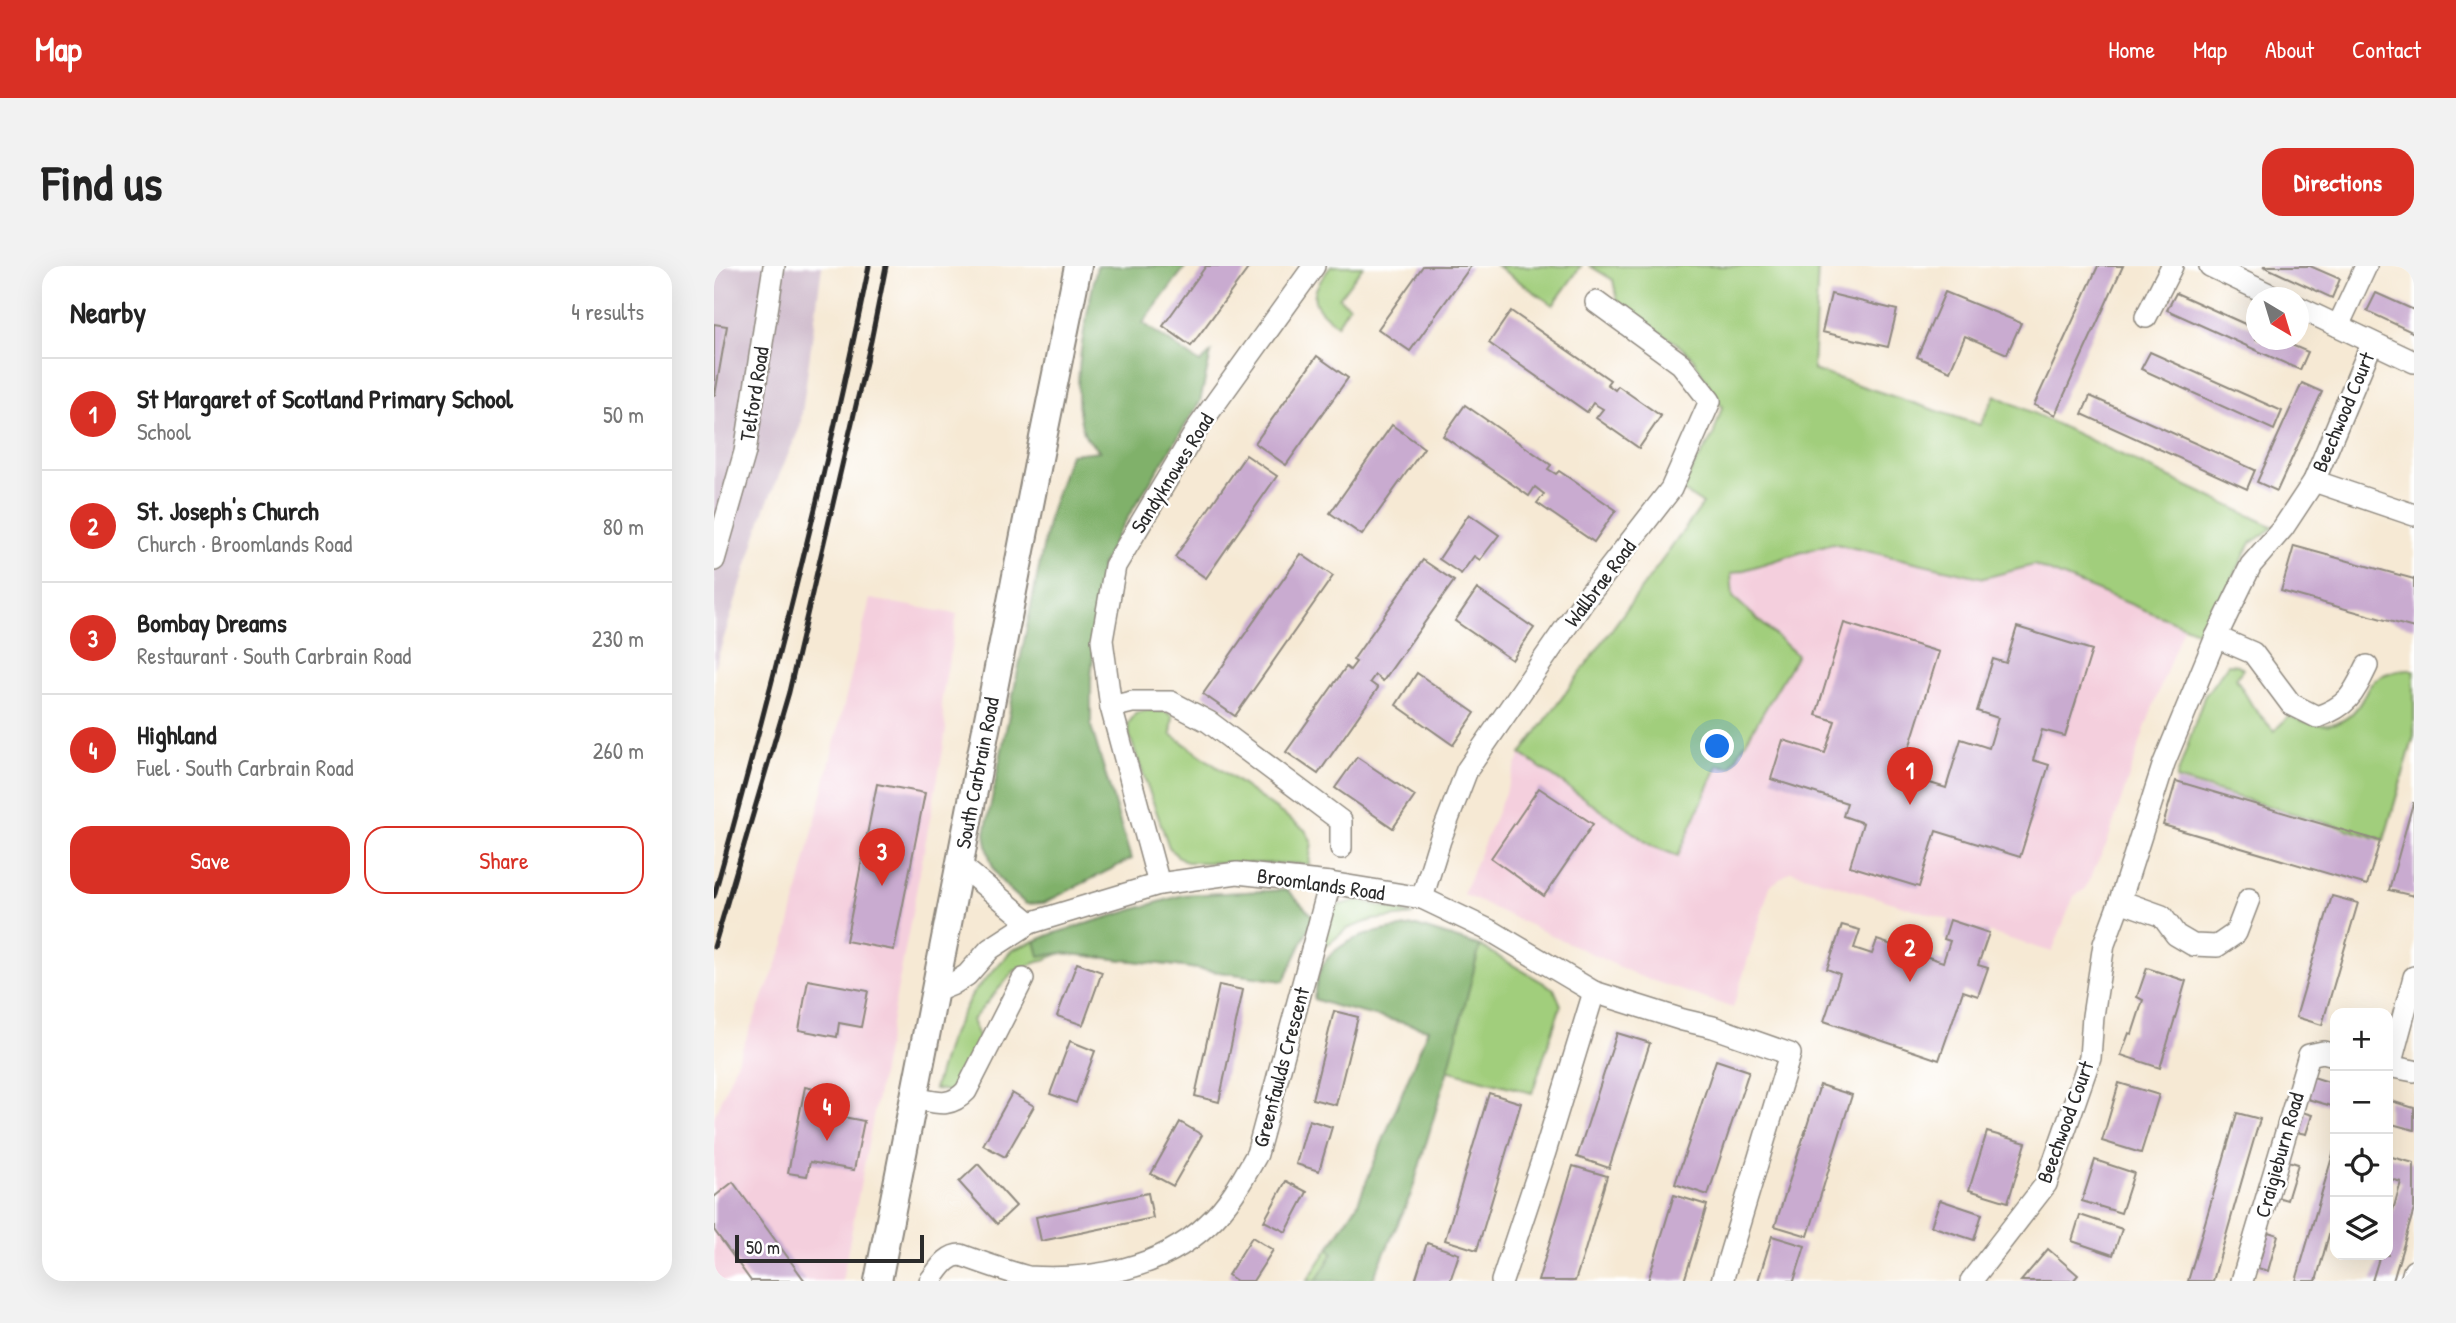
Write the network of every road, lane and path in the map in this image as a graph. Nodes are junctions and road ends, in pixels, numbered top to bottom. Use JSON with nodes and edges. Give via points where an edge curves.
{"nodes":[{"id":1,"x":774,"y":266,"type":"edge"},
{"id":2,"x":1079,"y":266,"type":"edge"},
{"id":3,"x":1314,"y":266,"type":"edge"},
{"id":4,"x":2172,"y":266,"type":"edge"},
{"id":5,"x":2210,"y":266,"type":"edge"},
{"id":6,"x":2366,"y":266,"type":"edge"},
{"id":7,"x":2254,"y":287,"type":"edge"},
{"id":8,"x":1597,"y":302,"type":"dead end"},
{"id":9,"x":2309,"y":312,"type":"edge"},
{"id":10,"x":2147,"y":317,"type":"dead end"},
{"id":11,"x":2338,"y":326,"type":"junction"},
{"id":12,"x":2372,"y":342,"type":"junction"},
{"id":13,"x":2414,"y":362,"type":"edge"},
{"id":14,"x":2314,"y":481,"type":"junction"},
{"id":15,"x":2414,"y":515,"type":"edge"},
{"id":16,"x":714,"y":561,"type":"edge"},
{"id":17,"x":2217,"y":637,"type":"junction"},
{"id":18,"x":2367,"y":666,"type":"dead end"},
{"id":19,"x":1111,"y":707,"type":"junction"},
{"id":20,"x":1341,"y":848,"type":"dead end"},
{"id":21,"x":960,"y":865,"type":"junction"},
{"id":22,"x":1330,"y":883,"type":"junction"},
{"id":23,"x":1159,"y":884,"type":"junction"},
{"id":24,"x":1422,"y":898,"type":"junction"},
{"id":25,"x":2249,"y":899,"type":"dead end"},
{"id":26,"x":2120,"y":901,"type":"junction"},
{"id":27,"x":1030,"y":923,"type":"junction"},
{"id":28,"x":2414,"y":978,"type":"edge"},
{"id":29,"x":1023,"y":979,"type":"dead end"},
{"id":30,"x":934,"y":992,"type":"junction"},
{"id":31,"x":1594,"y":992,"type":"junction"},
{"id":32,"x":2393,"y":1052,"type":"edge"},
{"id":33,"x":2330,"y":1054,"type":"edge"},
{"id":34,"x":2393,"y":1067,"type":"edge"},
{"id":35,"x":2414,"y":1072,"type":"edge"},
{"id":36,"x":914,"y":1098,"type":"junction"},
{"id":37,"x":2414,"y":1271,"type":"edge"},
{"id":38,"x":878,"y":1281,"type":"edge"},
{"id":39,"x":930,"y":1281,"type":"edge"},
{"id":40,"x":1502,"y":1281,"type":"edge"},
{"id":41,"x":1722,"y":1281,"type":"edge"},
{"id":42,"x":1971,"y":1281,"type":"edge"},
{"id":43,"x":2242,"y":1281,"type":"edge"},
{"id":44,"x":2411,"y":1281,"type":"edge"}],
"edges":[{"from":1,"to":16,"type":"street","name":"Telford Road","via":[[745,452]]},
{"from":2,"to":21,"type":"street","name":"South Carbrain Road"},
{"from":3,"to":19,"type":"street","name":"Sandyknowes Road","via":[[1199,426],[1115,566],[1102,640]]},
{"from":4,"to":10,"type":"street"},
{"from":5,"to":7,"type":"street"},
{"from":6,"to":11,"type":"street"},
{"from":8,"to":24,"type":"street","name":"Wallbrae Road","via":[[1681,364],[1710,401],[1671,489],[1584,601],[1467,770]]},
{"from":9,"to":11,"type":"street"},
{"from":11,"to":12,"type":"street"},
{"from":12,"to":13,"type":"street"},
{"from":12,"to":14,"type":"street","name":"Beechwood Court"},
{"from":14,"to":15,"type":"street","name":"Beechwood Court"},
{"from":14,"to":17,"type":"street","name":"Beechwood Court","via":[[2251,565]]},
{"from":17,"to":18,"type":"street","via":[[2253,653],[2291,704],[2317,717],[2337,709],[2354,694]]},
{"from":17,"to":26,"type":"street","name":"Beechwood Court","via":[[2164,763]]},
{"from":19,"to":20,"type":"street","via":[[1171,702],[1209,722],[1341,821]]},
{"from":19,"to":23,"type":"street","name":"Sandyknowes Road"},
{"from":21,"to":27,"type":"street"},
{"from":21,"to":30,"type":"street","name":"South Carbrain Road"},
{"from":22,"to":23,"type":"street","name":"Broomlands Road","via":[[1237,873]]},
{"from":22,"to":24,"type":"street","name":"Broomlands Road"},
{"from":22,"to":39,"type":"street","name":"Greenfaulds Crescent","via":[[1258,1154],[1209,1224],[1178,1248],[1132,1271],[1083,1281],[1031,1277],[953,1255]]},
{"from":23,"to":27,"type":"street","name":"Broomlands Road"},
{"from":24,"to":31,"type":"street","name":"Broomlands Road","via":[[1493,932]]},
{"from":25,"to":26,"type":"street","via":[[2236,933],[2217,946],[2193,945],[2176,935],[2162,916]]},
{"from":26,"to":42,"type":"street","name":"Beechwood Court","via":[[2104,944],[2090,1058],[2046,1184]]},
{"from":27,"to":30,"type":"street","name":"Broomlands Road","via":[[990,949],[967,975]]},
{"from":28,"to":32,"type":"street"},
{"from":29,"to":36,"type":"street","via":[[966,1091],[947,1104]]},
{"from":30,"to":36,"type":"street","name":"South Carbrain Road"},
{"from":31,"to":40,"type":"street"},
{"from":31,"to":41,"type":"street","name":"Broomlands Road","via":[[1790,1054]]},
{"from":33,"to":43,"type":"street","name":"Craigieburn Road","via":[[2309,1055]]},
{"from":34,"to":35,"type":"street"},
{"from":36,"to":38,"type":"street","name":"South Carbrain Road"},
{"from":37,"to":44,"type":"street"}]}
